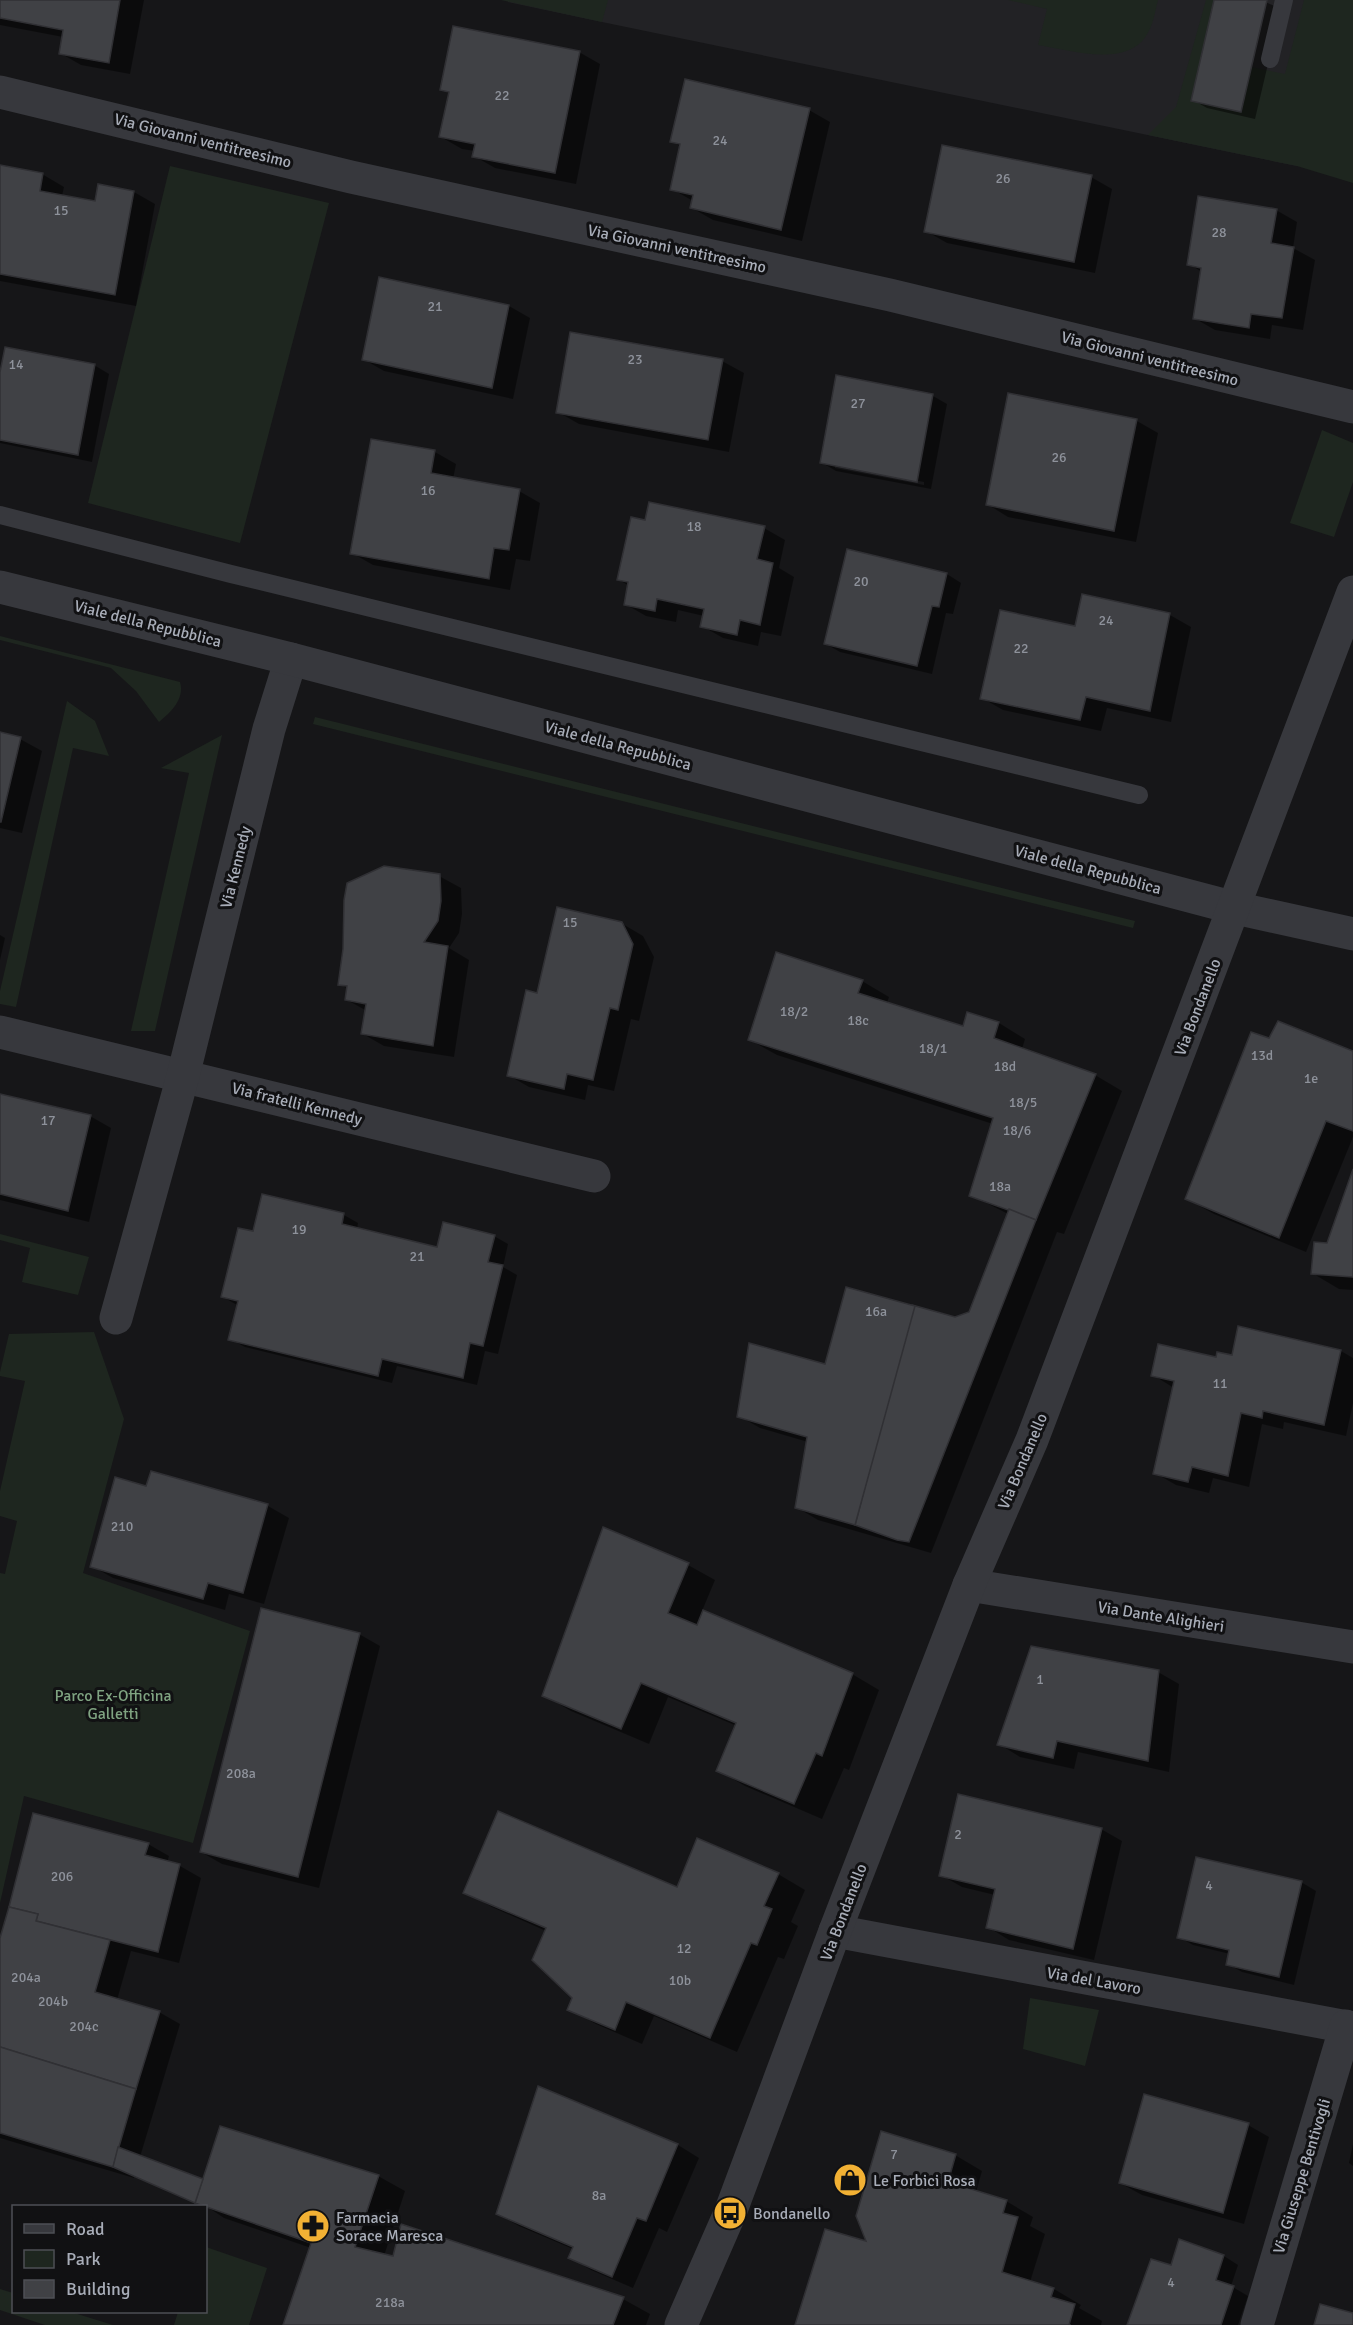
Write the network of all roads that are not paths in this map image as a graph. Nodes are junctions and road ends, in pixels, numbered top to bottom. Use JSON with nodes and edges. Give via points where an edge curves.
{"nodes":[{"id":1,"x":1284,"y":0,"type":"edge"},
{"id":2,"x":1270,"y":59,"type":"dead end"},
{"id":3,"x":0,"y":92,"type":"edge"},
{"id":4,"x":1353,"y":407,"type":"edge"},
{"id":5,"x":0,"y":515,"type":"edge"},
{"id":6,"x":0,"y":587,"type":"edge"},
{"id":7,"x":1353,"y":592,"type":"edge"},
{"id":8,"x":291,"y":658,"type":"junction"},
{"id":9,"x":1139,"y":795,"type":"dead end"},
{"id":10,"x":1235,"y":908,"type":"junction"},
{"id":11,"x":1353,"y":934,"type":"edge"},
{"id":12,"x":0,"y":1032,"type":"edge"},
{"id":13,"x":183,"y":1076,"type":"junction"},
{"id":14,"x":594,"y":1176,"type":"dead end"},
{"id":15,"x":116,"y":1318,"type":"dead end"},
{"id":16,"x":969,"y":1585,"type":"junction"},
{"id":17,"x":1353,"y":1647,"type":"edge"},
{"id":18,"x":835,"y":1932,"type":"junction"},
{"id":19,"x":1349,"y":2027,"type":"edge"},
{"id":20,"x":681,"y":2325,"type":"edge"},
{"id":21,"x":1257,"y":2325,"type":"edge"}],
"edges":[{"from":1,"to":2,"type":"lane"},
{"from":3,"to":4,"type":"street","name":"Via Giovanni ventitreesimo","via":[[351,177],[890,295]]},
{"from":5,"to":9,"type":"lane"},
{"from":6,"to":8,"type":"street","name":"Viale della Repubblica"},
{"from":7,"to":10,"type":"street","name":"Via Bondanello"},
{"from":8,"to":10,"type":"street","name":"Viale della Repubblica"},
{"from":8,"to":13,"type":"street","name":"Via Kennedy","via":[[269,729]]},
{"from":10,"to":11,"type":"street","name":"Viale della Repubblica"},
{"from":10,"to":16,"type":"street","name":"Via Bondanello","via":[[1032,1440]]},
{"from":12,"to":13,"type":"street","name":"Via fratelli Kennedy"},
{"from":13,"to":14,"type":"street","name":"Via fratelli Kennedy"},
{"from":13,"to":15,"type":"street","name":"Via Kennedy"},
{"from":16,"to":17,"type":"street","name":"Via Dante Alighieri"},
{"from":16,"to":18,"type":"street","name":"Via Bondanello"},
{"from":18,"to":19,"type":"street","name":"Via del Lavoro"},
{"from":18,"to":20,"type":"street","name":"Via Bondanello","via":[[730,2213]]},
{"from":19,"to":21,"type":"street","name":"Via Giuseppe Bentivogli"}]}
